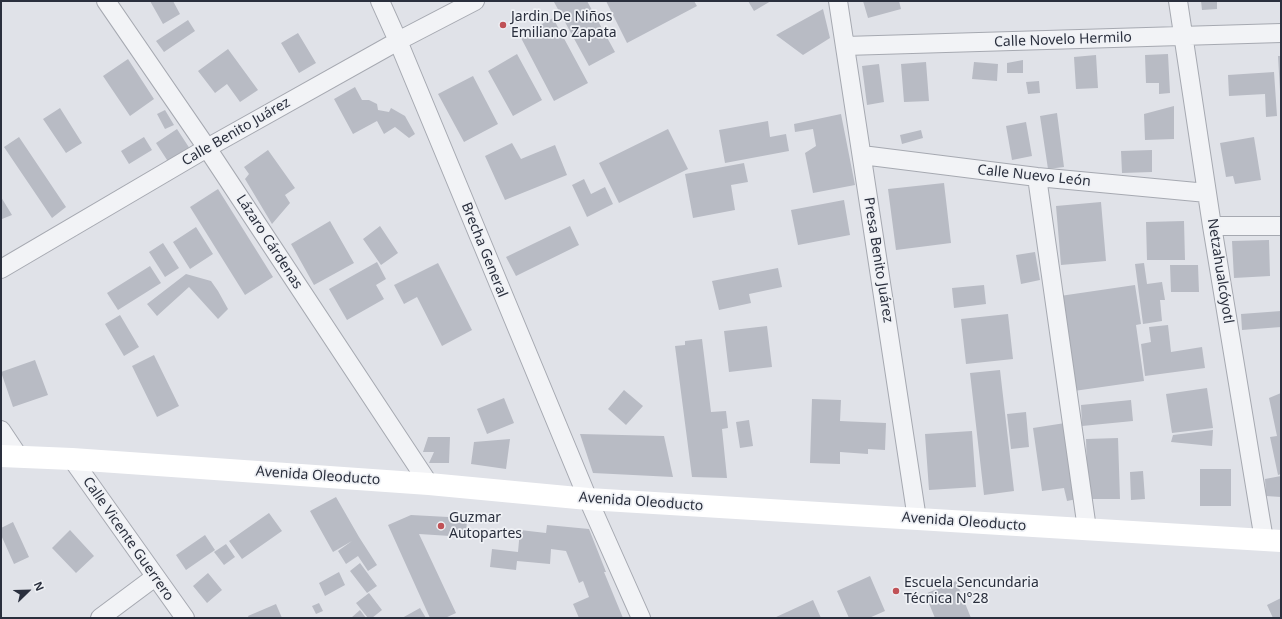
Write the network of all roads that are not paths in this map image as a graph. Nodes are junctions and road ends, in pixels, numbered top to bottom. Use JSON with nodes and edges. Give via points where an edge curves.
{"nodes":[{"id":1,"x":106,"y":1,"type":"edge"},
{"id":2,"x":380,"y":1,"type":"edge"},
{"id":3,"x":475,"y":1,"type":"edge"},
{"id":4,"x":838,"y":1,"type":"edge"},
{"id":5,"x":1178,"y":1,"type":"edge"},
{"id":6,"x":1281,"y":33,"type":"edge"},
{"id":7,"x":1182,"y":36,"type":"junction"},
{"id":8,"x":398,"y":41,"type":"junction"},
{"id":9,"x":845,"y":46,"type":"junction"},
{"id":10,"x":207,"y":148,"type":"junction"},
{"id":11,"x":862,"y":155,"type":"junction"},
{"id":12,"x":1037,"y":177,"type":"junction"},
{"id":13,"x":1207,"y":193,"type":"junction"},
{"id":14,"x":1212,"y":226,"type":"junction"},
{"id":15,"x":1281,"y":226,"type":"edge"},
{"id":16,"x":1,"y":270,"type":"edge"},
{"id":17,"x":1,"y":430,"type":"edge"},
{"id":18,"x":10,"y":457,"type":"edge"},
{"id":19,"x":72,"y":459,"type":"junction"},
{"id":20,"x":429,"y":484,"type":"junction"},
{"id":21,"x":588,"y":499,"type":"junction"},
{"id":22,"x":917,"y":519,"type":"junction"},
{"id":23,"x":1087,"y":530,"type":"junction"},
{"id":24,"x":1273,"y":541,"type":"edge"},
{"id":25,"x":154,"y":577,"type":"junction"},
{"id":26,"x":100,"y":618,"type":"edge"},
{"id":27,"x":185,"y":618,"type":"edge"},
{"id":28,"x":641,"y":618,"type":"edge"}],
"edges":[{"from":1,"to":10,"type":"street","name":"Lázaro Cárdenas"},
{"from":2,"to":8,"type":"street","name":"Brecha General"},
{"from":3,"to":8,"type":"street","name":"Calle Benito Juárez"},
{"from":4,"to":9,"type":"street","name":"Presa Benito Juárez"},
{"from":5,"to":7,"type":"street","name":"Netzahualcóyotl"},
{"from":6,"to":7,"type":"street","name":"Calle Novelo Hermilo"},
{"from":7,"to":9,"type":"street","name":"Calle Novelo Hermilo"},
{"from":7,"to":13,"type":"street","name":"Netzahualcóyotl"},
{"from":8,"to":10,"type":"street","name":"Calle Benito Juárez"},
{"from":8,"to":21,"type":"street","name":"Brecha General"},
{"from":9,"to":11,"type":"street","name":"Presa Benito Juárez"},
{"from":10,"to":16,"type":"street","name":"Calle Benito Juárez"},
{"from":10,"to":20,"type":"street","name":"Lázaro Cárdenas"},
{"from":11,"to":12,"type":"street","name":"Calle Nuevo León"},
{"from":11,"to":22,"type":"street","name":"Presa Benito Juárez"},
{"from":12,"to":13,"type":"street","name":"Calle Nuevo León"},
{"from":12,"to":23,"type":"street"},
{"from":13,"to":14,"type":"street","name":"Netzahualcóyotl"},
{"from":14,"to":15,"type":"street"},
{"from":14,"to":24,"type":"street","name":"Netzahualcóyotl"},
{"from":17,"to":18,"type":"street"},
{"from":18,"to":19,"type":"main road","name":"Avenida Oleoducto"},
{"from":19,"to":20,"type":"main road","name":"Avenida Oleoducto"},
{"from":19,"to":25,"type":"street","name":"Calle Vicente Guerrero"},
{"from":20,"to":21,"type":"main road","name":"Avenida Oleoducto"},
{"from":21,"to":22,"type":"main road","name":"Avenida Oleoducto"},
{"from":21,"to":28,"type":"street","name":"Brecha General"},
{"from":22,"to":23,"type":"main road","name":"Avenida Oleoducto"},
{"from":23,"to":24,"type":"main road","name":"Avenida Oleoducto"},
{"from":25,"to":26,"type":"street"},
{"from":25,"to":27,"type":"street","name":"Calle Vicente Guerrero"}]}
